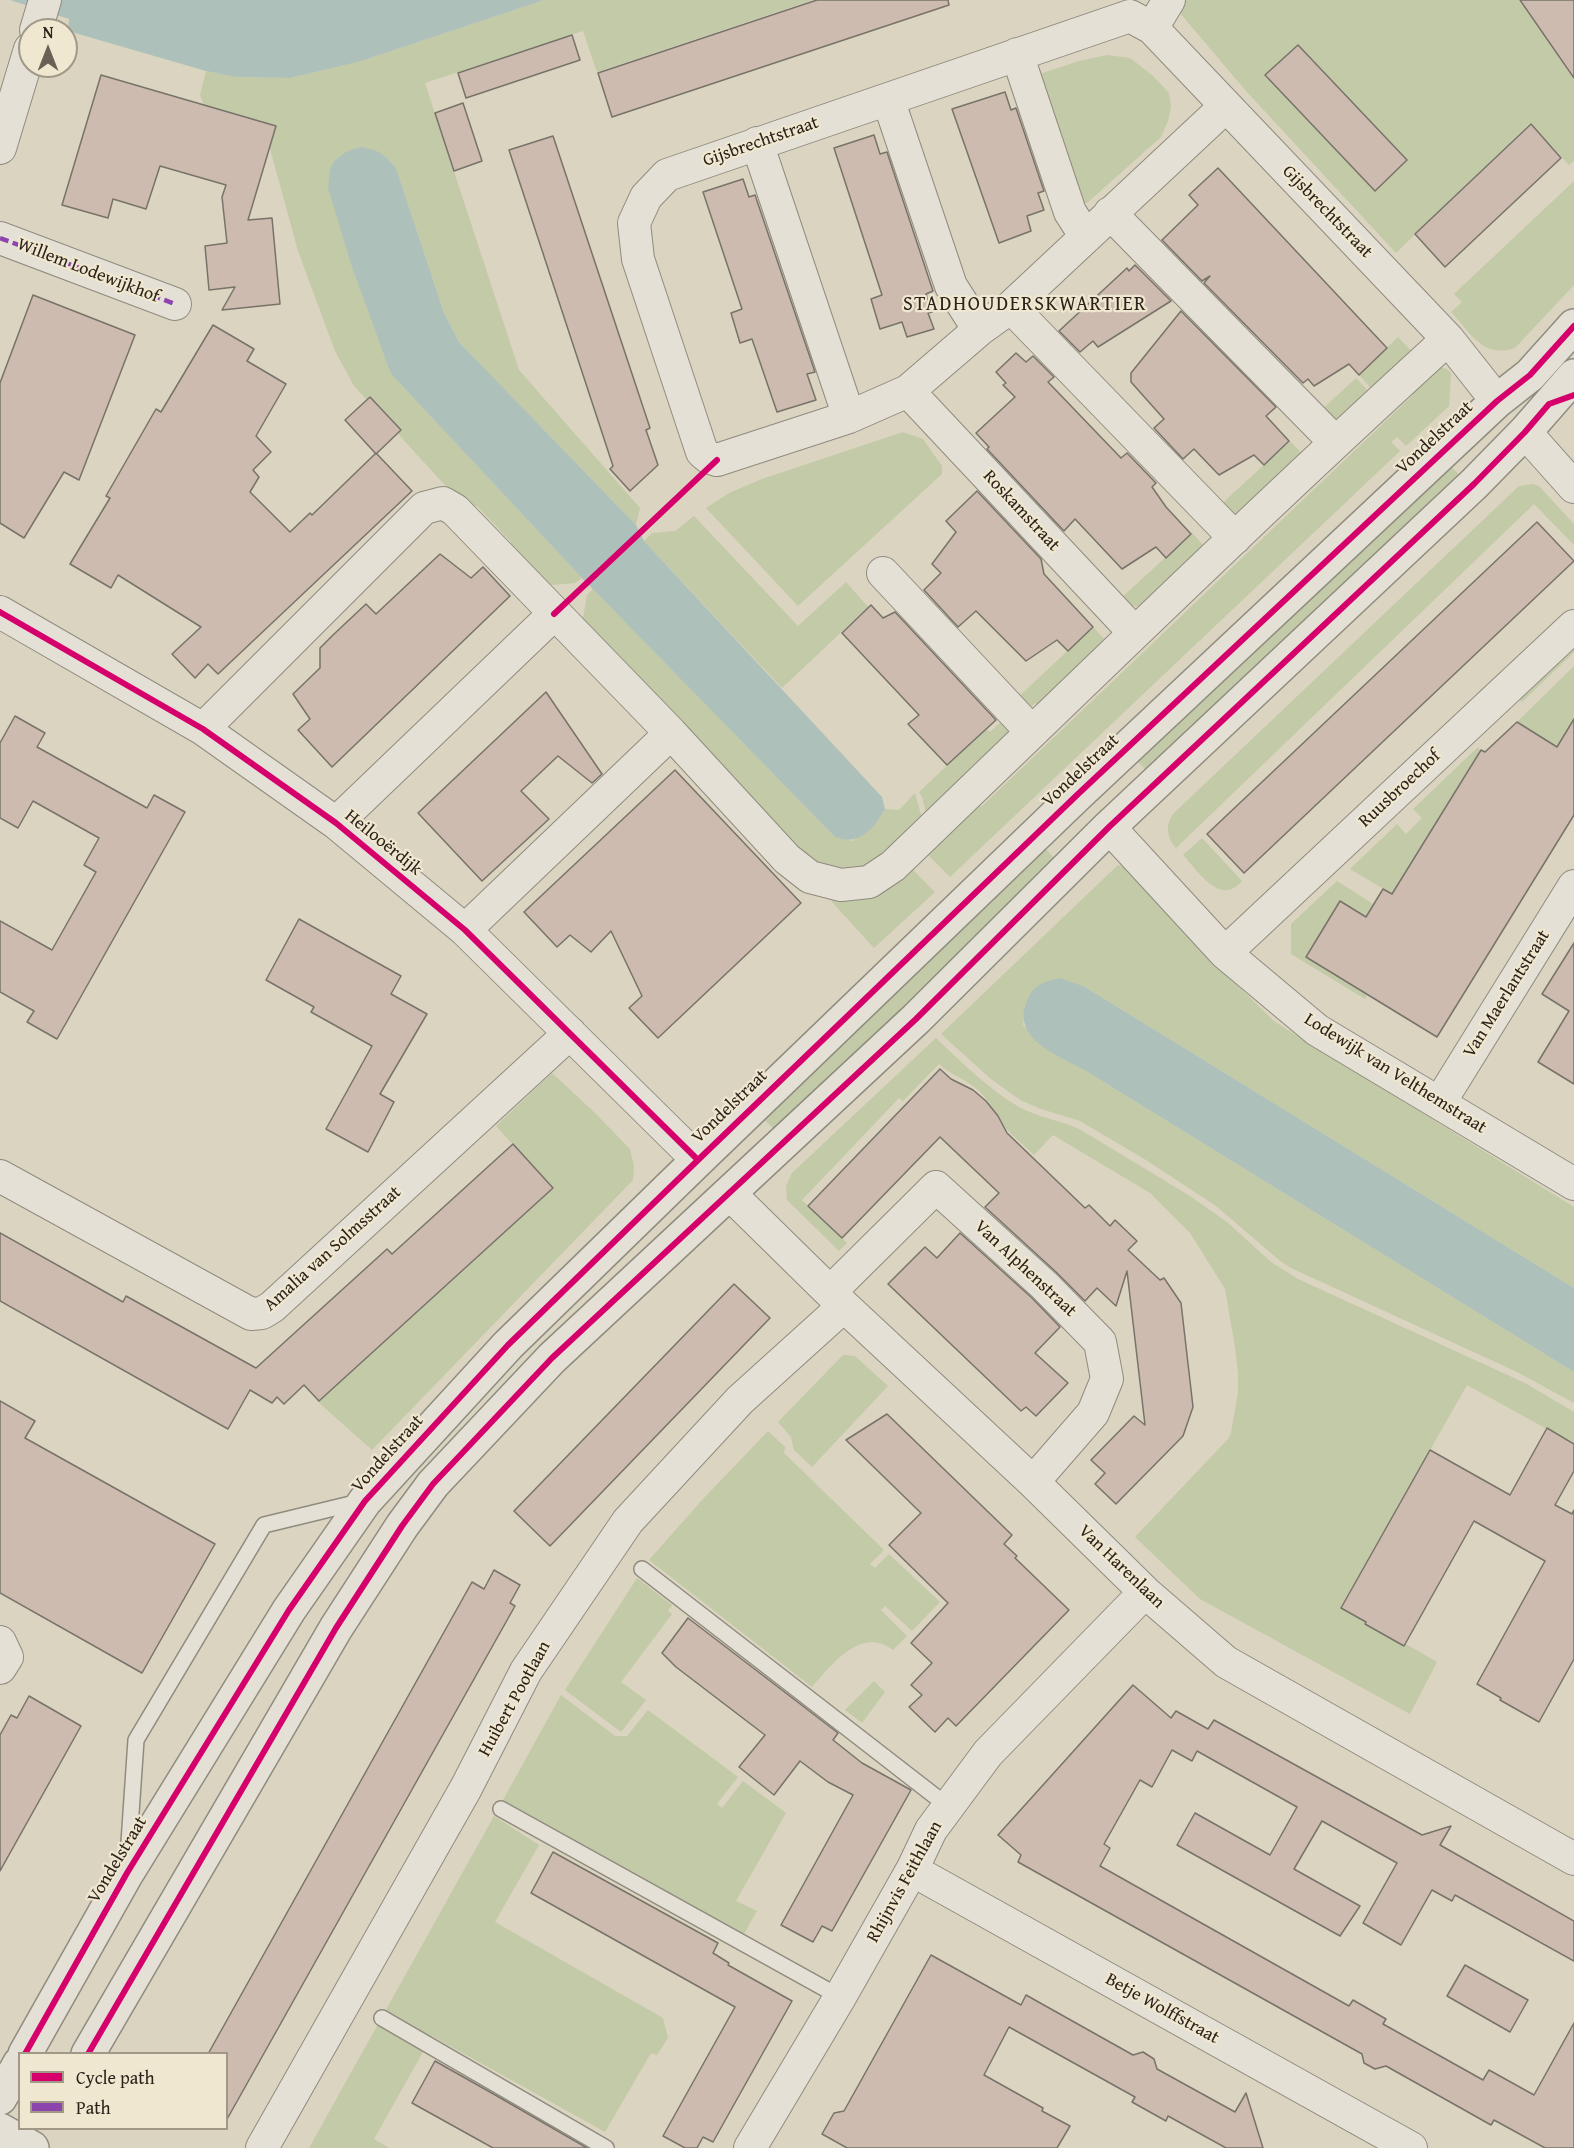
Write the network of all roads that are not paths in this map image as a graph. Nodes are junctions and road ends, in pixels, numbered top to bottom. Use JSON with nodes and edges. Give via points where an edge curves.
{"nodes":[{"id":1,"x":45,"y":0,"type":"edge"},
{"id":2,"x":1169,"y":0,"type":"edge"},
{"id":3,"x":40,"y":18,"type":"edge"},
{"id":4,"x":1152,"y":28,"type":"junction"},
{"id":5,"x":1017,"y":54,"type":"junction"},
{"id":6,"x":21,"y":78,"type":"edge"},
{"id":7,"x":888,"y":99,"type":"junction"},
{"id":8,"x":1226,"y":106,"type":"junction"},
{"id":9,"x":757,"y":143,"type":"junction"},
{"id":10,"x":0,"y":148,"type":"edge"},
{"id":11,"x":1110,"y":213,"type":"junction"},
{"id":12,"x":1086,"y":237,"type":"junction"},
{"id":13,"x":0,"y":238,"type":"edge"},
{"id":14,"x":175,"y":304,"type":"dead end"},
{"id":15,"x":1011,"y":307,"type":"junction"},
{"id":16,"x":1574,"y":326,"type":"edge"},
{"id":17,"x":979,"y":330,"type":"junction"},
{"id":18,"x":1448,"y":339,"type":"junction"},
{"id":19,"x":1574,"y":376,"type":"edge"},
{"id":20,"x":908,"y":391,"type":"junction"},
{"id":21,"x":1497,"y":401,"type":"junction"},
{"id":22,"x":849,"y":417,"type":"junction"},
{"id":23,"x":1525,"y":432,"type":"junction"},
{"id":24,"x":1335,"y":442,"type":"junction"},
{"id":25,"x":1574,"y":487,"type":"edge"},
{"id":26,"x":1235,"y":538,"type":"junction"},
{"id":27,"x":883,"y":573,"type":"dead end"},
{"id":28,"x":0,"y":612,"type":"edge"},
{"id":29,"x":554,"y":614,"type":"junction"},
{"id":30,"x":1574,"y":626,"type":"edge"},
{"id":31,"x":1134,"y":632,"type":"junction"},
{"id":32,"x":203,"y":729,"type":"junction"},
{"id":33,"x":1032,"y":732,"type":"junction"},
{"id":34,"x":671,"y":733,"type":"junction"},
{"id":35,"x":1077,"y":795,"type":"junction"},
{"id":36,"x":336,"y":823,"type":"junction"},
{"id":37,"x":1109,"y":827,"type":"junction"},
{"id":38,"x":1574,"y":886,"type":"edge"},
{"id":39,"x":465,"y":930,"type":"junction"},
{"id":40,"x":1225,"y":953,"type":"junction"},
{"id":41,"x":570,"y":1033,"type":"junction"},
{"id":42,"x":1440,"y":1102,"type":"junction"},
{"id":43,"x":698,"y":1160,"type":"junction"},
{"id":44,"x":0,"y":1176,"type":"edge"},
{"id":45,"x":1574,"y":1184,"type":"edge"},
{"id":46,"x":729,"y":1193,"type":"junction"},
{"id":47,"x":837,"y":1299,"type":"junction"},
{"id":48,"x":1033,"y":1482,"type":"junction"},
{"id":49,"x":365,"y":1501,"type":"junction"},
{"id":50,"x":642,"y":1569,"type":"dead end"},
{"id":51,"x":1145,"y":1592,"type":"junction"},
{"id":52,"x":0,"y":1642,"type":"edge"},
{"id":53,"x":0,"y":1668,"type":"edge"},
{"id":54,"x":948,"y":1807,"type":"junction"},
{"id":55,"x":501,"y":1809,"type":"dead end"},
{"id":56,"x":1574,"y":1859,"type":"edge"},
{"id":57,"x":912,"y":1870,"type":"junction"},
{"id":58,"x":126,"y":1873,"type":"junction"},
{"id":59,"x":840,"y":1998,"type":"junction"},
{"id":60,"x":382,"y":2018,"type":"dead end"},
{"id":61,"x":26,"y":2052,"type":"edge"},
{"id":62,"x":89,"y":2052,"type":"edge"},
{"id":63,"x":18,"y":2066,"type":"edge"},
{"id":64,"x":0,"y":2098,"type":"edge"},
{"id":65,"x":0,"y":2130,"type":"edge"},
{"id":66,"x":44,"y":2130,"type":"edge"},
{"id":67,"x":33,"y":2148,"type":"edge"},
{"id":68,"x":262,"y":2148,"type":"edge"},
{"id":69,"x":606,"y":2148,"type":"edge"},
{"id":70,"x":750,"y":2148,"type":"edge"},
{"id":71,"x":1411,"y":2148,"type":"edge"}],
"edges":[{"from":1,"to":3,"type":"street"},
{"from":2,"to":4,"type":"street"},
{"from":4,"to":5,"type":"street","name":"Gijsbrechtstraat","via":[[1130,16]]},
{"from":4,"to":8,"type":"street","name":"Gijsbrechtstraat"},
{"from":5,"to":7,"type":"street","name":"Gijsbrechtstraat"},
{"from":5,"to":12,"type":"street","via":[[1070,212]]},
{"from":6,"to":10,"type":"street"},
{"from":7,"to":9,"type":"street","name":"Gijsbrechtstraat"},
{"from":7,"to":17,"type":"street","via":[[951,286]]},
{"from":8,"to":11,"type":"street"},
{"from":8,"to":18,"type":"street","name":"Gijsbrechtstraat"},
{"from":9,"to":22,"type":"street"},
{"from":9,"to":22,"type":"street","name":"Gijsbrechtstraat","via":[[667,175],[646,197],[634,223],[638,259],[702,452],[717,460]]},
{"from":11,"to":12,"type":"street"},
{"from":11,"to":24,"type":"street"},
{"from":12,"to":15,"type":"street"},
{"from":13,"to":14,"type":"street","name":"Willem Lodewijkhof"},
{"from":15,"to":17,"type":"street"},
{"from":15,"to":26,"type":"street"},
{"from":16,"to":21,"type":"street","name":"Vondelstraat","via":[[1530,375]]},
{"from":17,"to":20,"type":"street"},
{"from":18,"to":21,"type":"street","name":"Gijsbrechtstraat"},
{"from":18,"to":24,"type":"street"},
{"from":19,"to":23,"type":"street"},
{"from":20,"to":22,"type":"street"},
{"from":20,"to":31,"type":"street","name":"Roskamstraat"},
{"from":21,"to":23,"type":"street","name":"Vondelstraat"},
{"from":21,"to":35,"type":"street","name":"Vondelstraat"},
{"from":23,"to":25,"type":"street"},
{"from":23,"to":37,"type":"street"},
{"from":24,"to":26,"type":"street"},
{"from":26,"to":31,"type":"street"},
{"from":27,"to":33,"type":"street"},
{"from":28,"to":32,"type":"street","name":"Heilooërdijk"},
{"from":29,"to":32,"type":"street","via":[[455,510],[443,503],[424,508]]},
{"from":29,"to":34,"type":"street"},
{"from":29,"to":36,"type":"street","name":"Heilooërdijk"},
{"from":30,"to":40,"type":"street","name":"Ruusbroechof"},
{"from":31,"to":33,"type":"street"},
{"from":32,"to":36,"type":"street","name":"Heilooërdijk"},
{"from":33,"to":34,"type":"street","via":[[893,866],[869,882],[841,885],[810,877],[787,859]]},
{"from":34,"to":39,"type":"street"},
{"from":35,"to":37,"type":"street","name":"Lodewijk van Velthemstraat"},
{"from":35,"to":43,"type":"street","name":"Vondelstraat"},
{"from":36,"to":39,"type":"street","name":"Heilooërdijk"},
{"from":37,"to":40,"type":"street","name":"Lodewijk van Velthemstraat"},
{"from":37,"to":46,"type":"street","via":[[916,1019]]},
{"from":38,"to":42,"type":"street","name":"Van Maerlantstraat"},
{"from":39,"to":41,"type":"street","name":"Heilooërdijk"},
{"from":40,"to":42,"type":"street","name":"Lodewijk van Velthemstraat","via":[[1317,1030]]},
{"from":41,"to":43,"type":"street","name":"Heilooërdijk"},
{"from":41,"to":44,"type":"street","name":"Amalia van Solmsstraat","via":[[262,1313],[251,1314]]},
{"from":42,"to":45,"type":"street","name":"Lodewijk van Velthemstraat"},
{"from":43,"to":46,"type":"street"},
{"from":43,"to":49,"type":"street","name":"Vondelstraat","via":[[508,1345]]},
{"from":46,"to":47,"type":"street","name":"Van Harenlaan"},
{"from":46,"to":62,"type":"street","via":[[552,1358],[433,1484],[336,1628]]},
{"from":47,"to":48,"type":"street","name":"Van Harenlaan"},
{"from":47,"to":48,"type":"street","name":"Van Alphenstraat","via":[[936,1187],[1044,1285],[1100,1342],[1107,1379],[1093,1413]]},
{"from":47,"to":68,"type":"street","name":"Huibert Pootlaan","via":[[623,1529],[526,1671],[466,1788]]},
{"from":48,"to":51,"type":"street","name":"Van Harenlaan"},
{"from":49,"to":58,"type":"street","name":"Vondelstraat","via":[[289,1610]]},
{"from":49,"to":58,"type":"lane","via":[[264,1525],[136,1740]]},
{"from":50,"to":54,"type":"lane"},
{"from":51,"to":54,"type":"street","name":"Rhijnvis Feithlaan","via":[[988,1753]]},
{"from":51,"to":56,"type":"street","name":"Van Harenlaan","via":[[1226,1662]]},
{"from":52,"to":53,"type":"street","via":[[7,1657]]},
{"from":54,"to":57,"type":"street","name":"Rhijnvis Feithlaan","via":[[931,1830]]},
{"from":55,"to":59,"type":"lane"},
{"from":57,"to":59,"type":"street","name":"Rhijnvis Feithlaan"},
{"from":57,"to":71,"type":"street","name":"Betje Wolffstraat"},
{"from":58,"to":61,"type":"street","name":"Vondelstraat"},
{"from":59,"to":70,"type":"street","name":"Rhijnvis Feithlaan"},
{"from":60,"to":69,"type":"lane"},
{"from":63,"to":64,"type":"street"},
{"from":65,"to":67,"type":"street"},
{"from":66,"to":67,"type":"street"}]}
